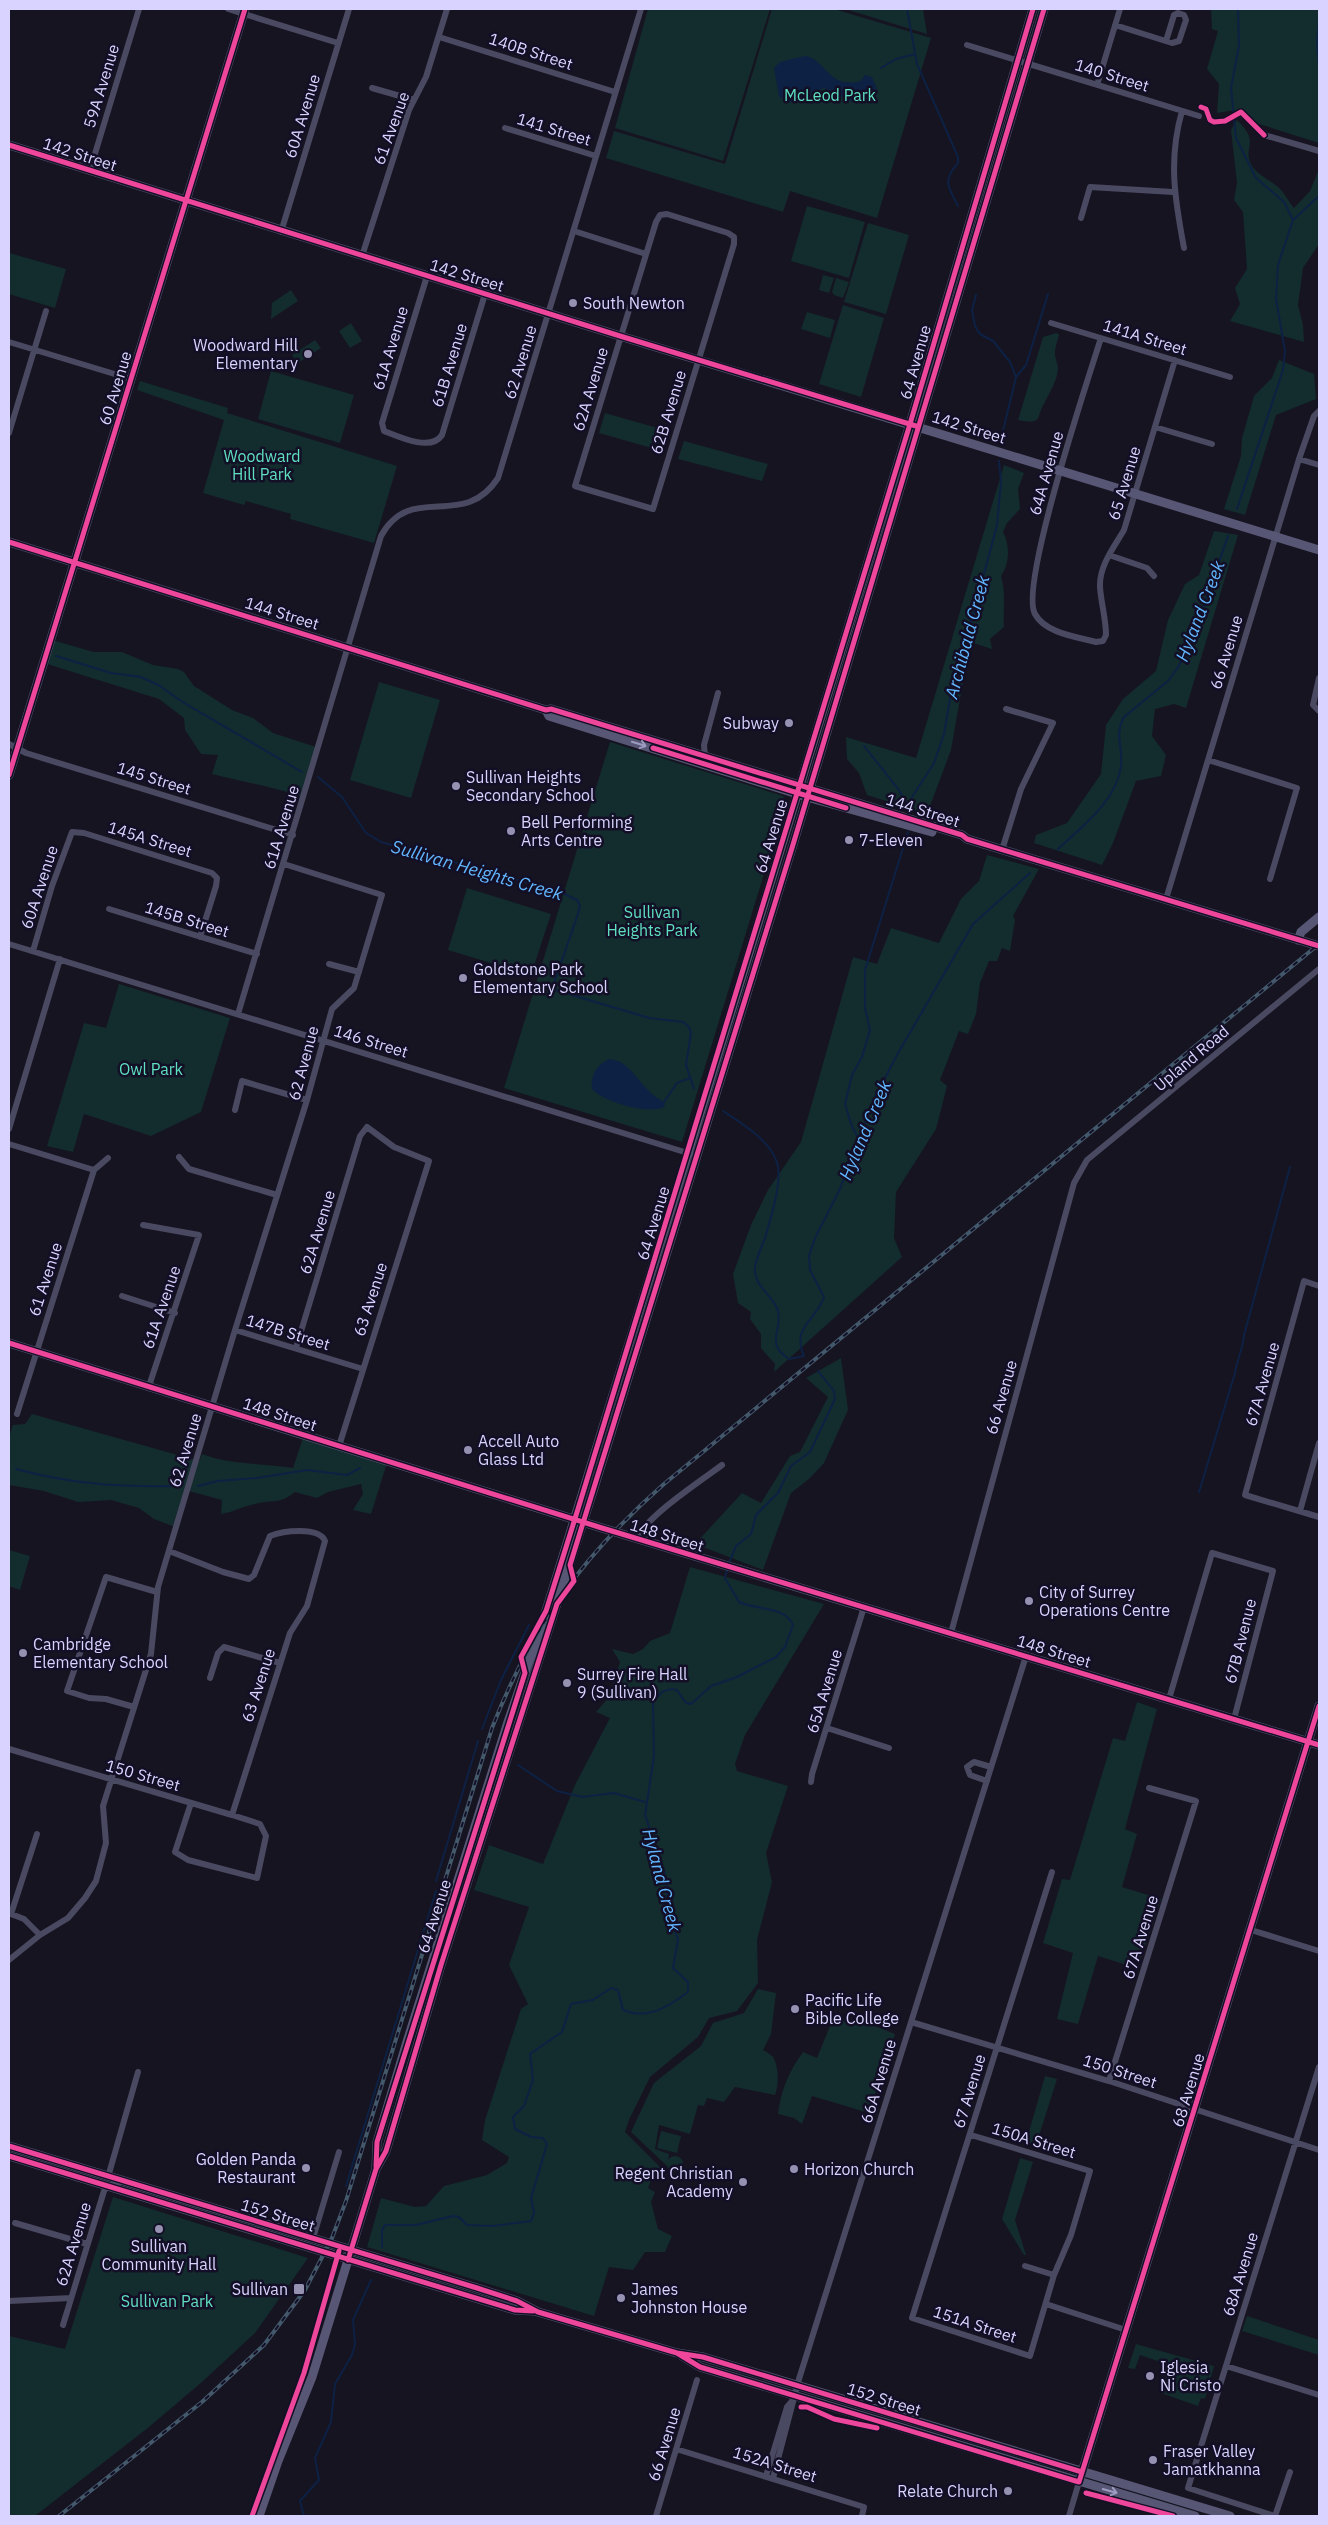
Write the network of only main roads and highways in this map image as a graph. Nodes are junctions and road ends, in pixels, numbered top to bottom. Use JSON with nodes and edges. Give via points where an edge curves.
{"nodes":[{"id":1,"x":1033,"y":9,"type":"edge"},
{"id":2,"x":1044,"y":9,"type":"edge"},
{"id":3,"x":244,"y":11,"type":"edge"},
{"id":4,"x":9,"y":145,"type":"edge"},
{"id":5,"x":186,"y":202,"type":"junction"},
{"id":6,"x":914,"y":425,"type":"junction"},
{"id":7,"x":9,"y":542,"type":"edge"},
{"id":8,"x":1319,"y":550,"type":"edge"},
{"id":9,"x":75,"y":562,"type":"junction"},
{"id":10,"x":844,"y":637,"type":"junction"},
{"id":11,"x":836,"y":699,"type":"junction"},
{"id":12,"x":546,"y":710,"type":"junction"},
{"id":13,"x":13,"y":746,"type":"edge"},
{"id":14,"x":9,"y":775,"type":"edge"},
{"id":15,"x":798,"y":789,"type":"junction"},
{"id":16,"x":808,"y":792,"type":"junction"},
{"id":17,"x":771,"y":878,"type":"junction"},
{"id":18,"x":1319,"y":917,"type":"edge"},
{"id":19,"x":769,"y":920,"type":"junction"},
{"id":20,"x":755,"y":930,"type":"junction"},
{"id":21,"x":1298,"y":940,"type":"junction"},
{"id":22,"x":1319,"y":946,"type":"edge"},
{"id":23,"x":750,"y":982,"type":"junction"},
{"id":24,"x":692,"y":1154,"type":"junction"},
{"id":25,"x":9,"y":1343,"type":"edge"},
{"id":26,"x":579,"y":1521,"type":"junction"},
{"id":27,"x":1319,"y":1706,"type":"edge"},
{"id":28,"x":1309,"y":1742,"type":"junction"},
{"id":29,"x":1319,"y":1744,"type":"edge"},
{"id":30,"x":9,"y":2146,"type":"edge"},
{"id":31,"x":9,"y":2156,"type":"edge"},
{"id":32,"x":108,"y":2181,"type":"junction"},
{"id":33,"x":351,"y":2250,"type":"junction"},
{"id":34,"x":348,"y":2260,"type":"junction"},
{"id":35,"x":538,"y":2312,"type":"junction"},
{"id":36,"x":677,"y":2354,"type":"junction"},
{"id":37,"x":1082,"y":2472,"type":"junction"},
{"id":38,"x":1080,"y":2482,"type":"junction"},
{"id":39,"x":259,"y":2516,"type":"edge"},
{"id":40,"x":1195,"y":2516,"type":"edge"},
{"id":41,"x":1230,"y":2516,"type":"edge"}],
"edges":[{"from":1,"to":6,"type":"main road","name":"64 Avenue"},
{"from":2,"to":6,"type":"main road","name":"64 Avenue"},
{"from":3,"to":5,"type":"main road","name":"60 Avenue"},
{"from":4,"to":5,"type":"main road","name":"142 Street"},
{"from":5,"to":6,"type":"main road","name":"142 Street"},
{"from":5,"to":9,"type":"main road","name":"60 Avenue"},
{"from":6,"to":8,"type":"main road","name":"142 Street"},
{"from":6,"to":10,"type":"main road","name":"64 Avenue"},
{"from":6,"to":11,"type":"main road","name":"64 Avenue"},
{"from":7,"to":9,"type":"main road","name":"144 Street"},
{"from":9,"to":12,"type":"main road","name":"144 Street"},
{"from":9,"to":13,"type":"main road","name":"60 Avenue"},
{"from":10,"to":11,"type":"main road","via":[[847,646],[837,678]]},
{"from":10,"to":15,"type":"main road","name":"64 Avenue"},
{"from":11,"to":16,"type":"main road","name":"64 Avenue"},
{"from":12,"to":15,"type":"main road","name":"144 Street","via":[[703,754]]},
{"from":12,"to":15,"type":"main road","name":"144 Street","one_way":true,"via":[[549,716],[714,767]]},
{"from":13,"to":14,"type":"main road","name":"60 Avenue"},
{"from":15,"to":16,"type":"main road","name":"144 Street"},
{"from":15,"to":17,"type":"main road","name":"64 Avenue"},
{"from":16,"to":19,"type":"main road","name":"64 Avenue"},
{"from":16,"to":21,"type":"main road","name":"144 Street"},
{"from":17,"to":19,"type":"main road","via":[[772,893],[765,916]]},
{"from":17,"to":20,"type":"main road","name":"64 Avenue"},
{"from":18,"to":21,"type":"main road","via":[[1301,932]]},
{"from":19,"to":23,"type":"main road","name":"64 Avenue"},
{"from":20,"to":23,"type":"main road","via":[[757,940],[748,972]]},
{"from":20,"to":24,"type":"main road","name":"64 Avenue"},
{"from":21,"to":22,"type":"main road","name":"144 Street"},
{"from":23,"to":24,"type":"main road","name":"64 Avenue"},
{"from":24,"to":26,"type":"main road","name":"64 Avenue"},
{"from":25,"to":26,"type":"main road","name":"148 Street"},
{"from":26,"to":28,"type":"main road","name":"148 Street"},
{"from":26,"to":33,"type":"main road","name":"64 Avenue","via":[[488,1802],[386,2151],[376,2169]]},
{"from":27,"to":28,"type":"main road","name":"68 Avenue"},
{"from":28,"to":29,"type":"main road","name":"148 Street"},
{"from":28,"to":37,"type":"main road","name":"68 Avenue"},
{"from":30,"to":32,"type":"main road","name":"152 Street"},
{"from":31,"to":32,"type":"main road","name":"152 Street"},
{"from":32,"to":33,"type":"main road","name":"152 Street","via":[[122,2181]]},
{"from":32,"to":34,"type":"main road","name":"152 Street"},
{"from":33,"to":34,"type":"main road","name":"64 Avenue"},
{"from":33,"to":35,"type":"main road","name":"152 Street","via":[[517,2301]]},
{"from":34,"to":35,"type":"main road","name":"152 Street","via":[[515,2310]]},
{"from":34,"to":39,"type":"main road","name":"64 Avenue","via":[[312,2376]]},
{"from":35,"to":36,"type":"main road","name":"152 Street"},
{"from":36,"to":37,"type":"main road","name":"152 Street","via":[[703,2357]]},
{"from":36,"to":38,"type":"main road","name":"152 Street","via":[[700,2366],[794,2398]]},
{"from":37,"to":38,"type":"main road","name":"68 Avenue"},
{"from":37,"to":41,"type":"main road","name":"152 Street"},
{"from":38,"to":40,"type":"main road","name":"152 Street","one_way":true}]}
